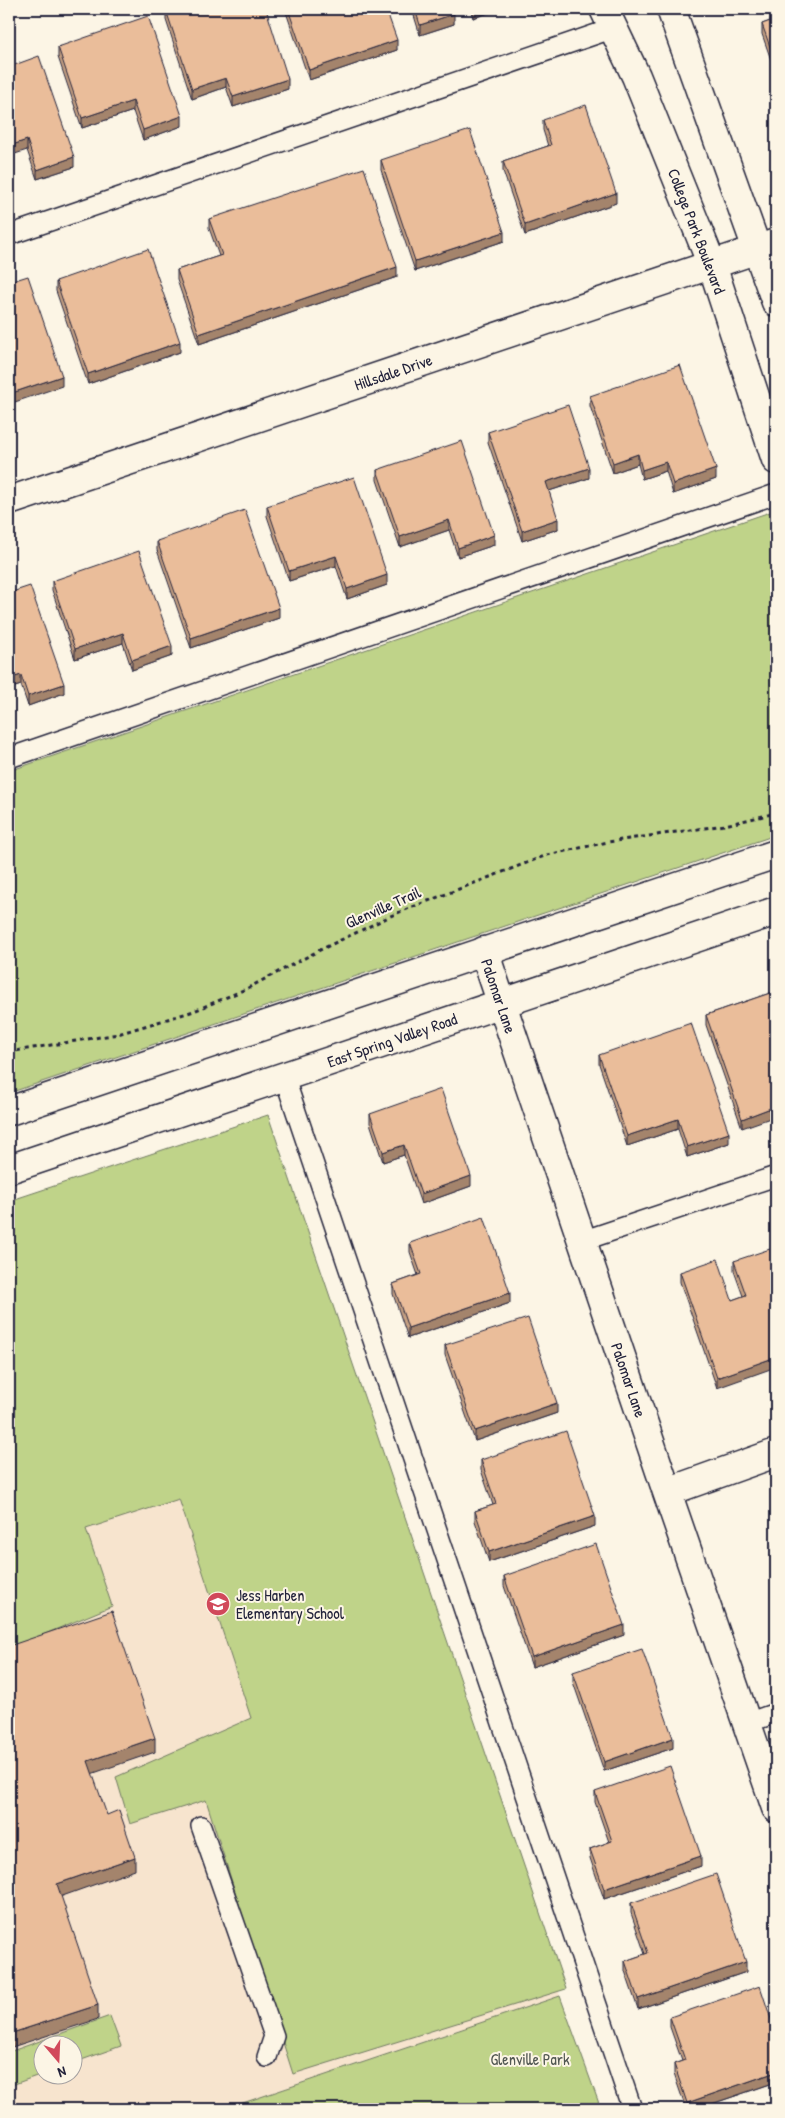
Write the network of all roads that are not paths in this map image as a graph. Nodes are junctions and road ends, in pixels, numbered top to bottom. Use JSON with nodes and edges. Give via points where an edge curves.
{"nodes":[{"id":1,"x":672,"y":9,"type":"edge"},
{"id":2,"x":609,"y":18,"type":"edge"},
{"id":3,"x":9,"y":235,"type":"edge"},
{"id":4,"x":767,"y":246,"type":"edge"},
{"id":5,"x":712,"y":264,"type":"junction"},
{"id":6,"x":776,"y":302,"type":"edge"},
{"id":7,"x":776,"y":460,"type":"edge"},
{"id":8,"x":776,"y":494,"type":"edge"},
{"id":9,"x":9,"y":501,"type":"edge"},
{"id":10,"x":9,"y":758,"type":"edge"},
{"id":11,"x":776,"y":854,"type":"edge"},
{"id":12,"x":776,"y":911,"type":"edge"},
{"id":13,"x":484,"y":951,"type":"junction"},
{"id":14,"x":501,"y":1003,"type":"junction"},
{"id":15,"x":284,"y":1076,"type":"junction"},
{"id":16,"x":9,"y":1111,"type":"edge"},
{"id":17,"x":9,"y":1169,"type":"edge"},
{"id":18,"x":776,"y":1176,"type":"edge"},
{"id":19,"x":582,"y":1241,"type":"junction"},
{"id":20,"x":776,"y":1453,"type":"edge"},
{"id":21,"x":667,"y":1492,"type":"junction"},
{"id":22,"x":776,"y":1713,"type":"edge"},
{"id":23,"x":747,"y":1723,"type":"junction"},
{"id":24,"x":776,"y":1808,"type":"edge"},
{"id":25,"x":201,"y":1826,"type":"dead end"},
{"id":26,"x":267,"y":2056,"type":"dead end"},
{"id":27,"x":632,"y":2109,"type":"edge"}],
"edges":[{"from":1,"to":4,"type":"street"},
{"from":2,"to":3,"type":"lane"},
{"from":2,"to":5,"type":"street","name":"College Park Boulevard","via":[[636,76]]},
{"from":4,"to":5,"type":"street","name":"Hillsdale Drive"},
{"from":4,"to":6,"type":"street"},
{"from":5,"to":7,"type":"street","name":"College Park Boulevard"},
{"from":5,"to":9,"type":"street","name":"Hillsdale Drive"},
{"from":8,"to":10,"type":"lane"},
{"from":11,"to":13,"type":"street"},
{"from":12,"to":14,"type":"street","name":"East Spring Valley Road"},
{"from":13,"to":14,"type":"street","name":"Palomar Lane"},
{"from":13,"to":16,"type":"street"},
{"from":14,"to":15,"type":"street","name":"East Spring Valley Road"},
{"from":14,"to":19,"type":"street","name":"Palomar Lane"},
{"from":15,"to":17,"type":"street","name":"East Spring Valley Road"},
{"from":15,"to":27,"type":"lane"},
{"from":18,"to":19,"type":"lane"},
{"from":19,"to":21,"type":"street","name":"Palomar Lane"},
{"from":20,"to":21,"type":"street"},
{"from":21,"to":23,"type":"street","name":"Palomar Lane"},
{"from":22,"to":23,"type":"lane"},
{"from":23,"to":24,"type":"street","name":"Palomar Lane"},
{"from":25,"to":26,"type":"lane","via":[[274,2036]]}]}
